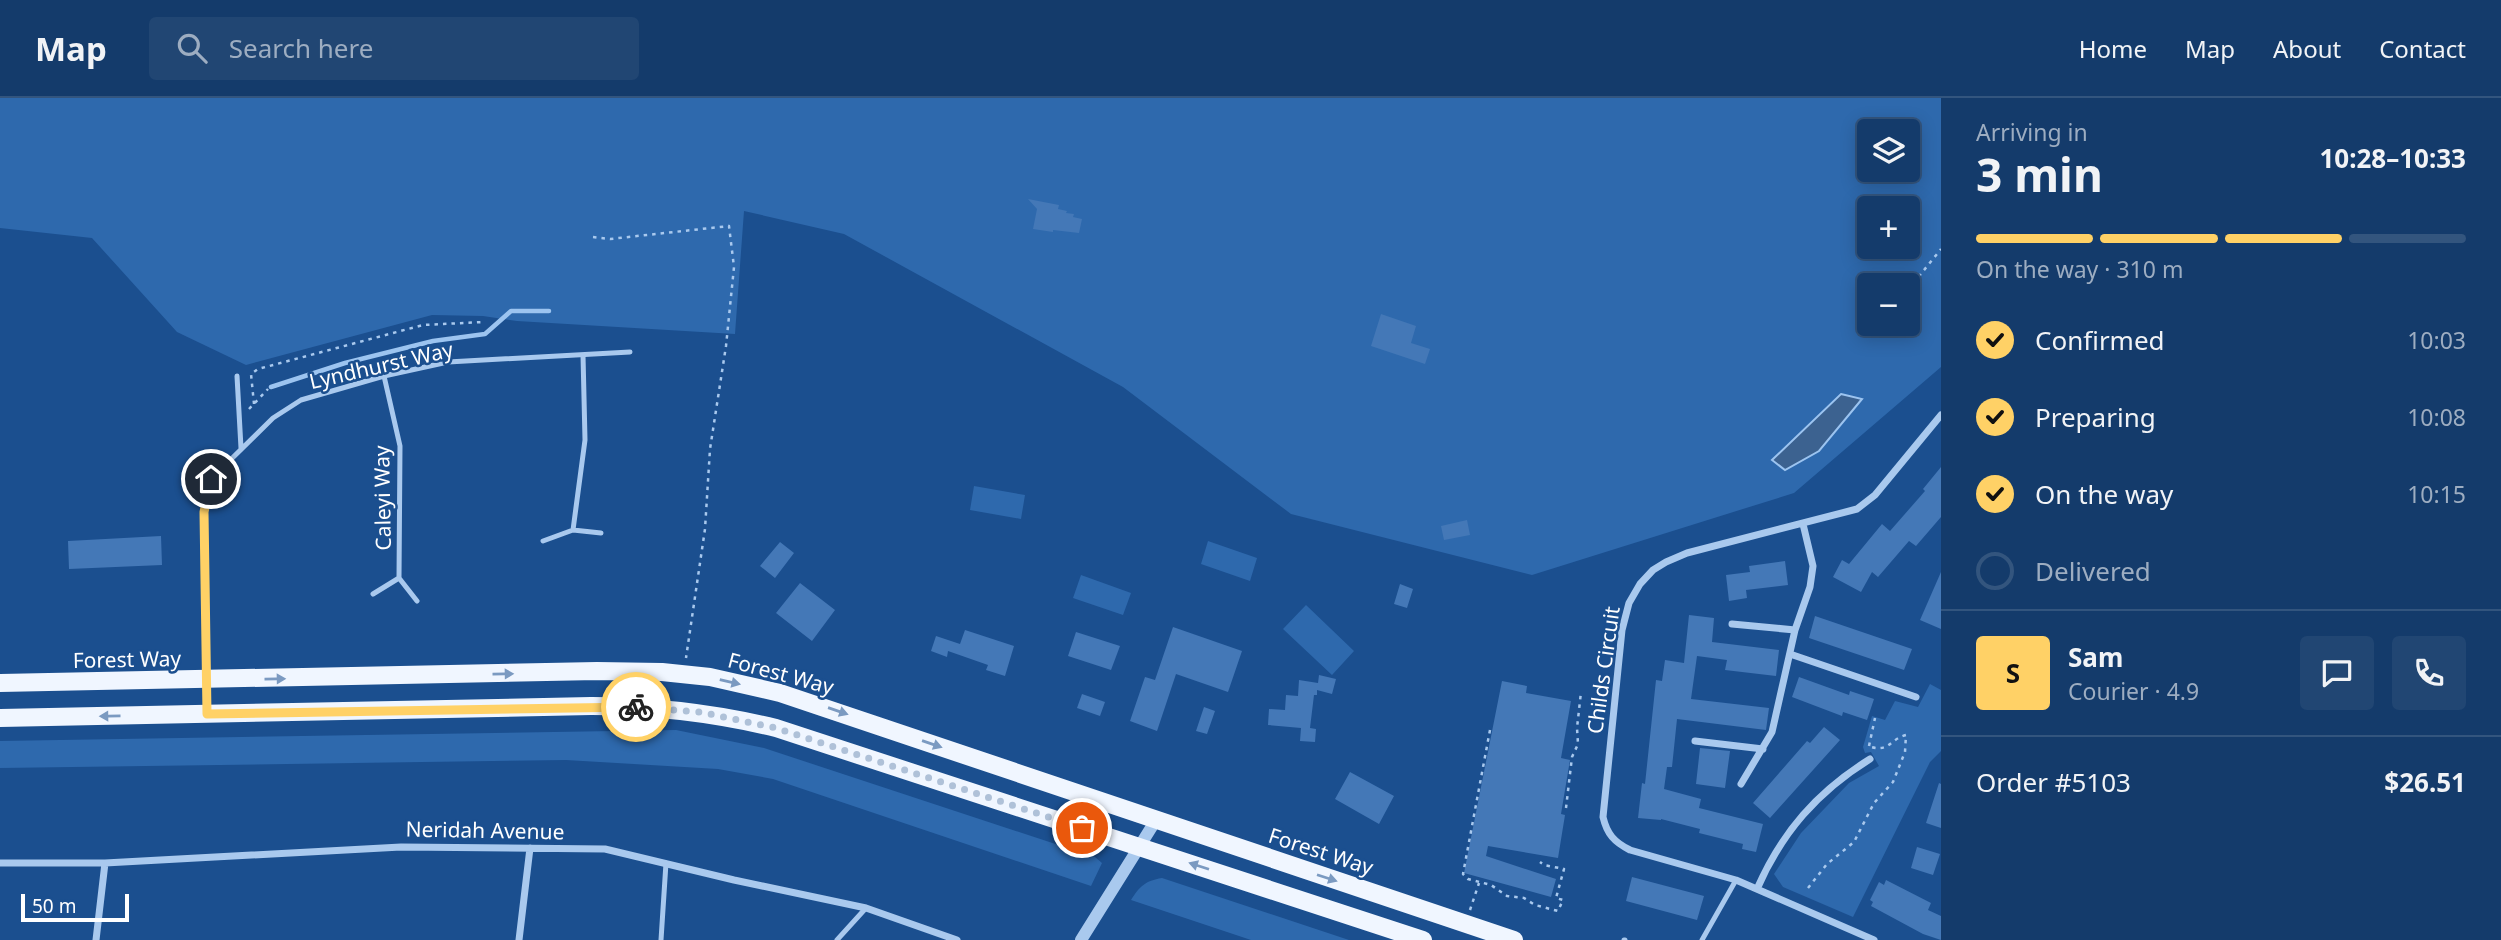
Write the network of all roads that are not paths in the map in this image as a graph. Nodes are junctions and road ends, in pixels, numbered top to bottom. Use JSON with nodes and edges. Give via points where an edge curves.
{"nodes":[{"id":1,"x":630,"y":352,"type":"dead end"},
{"id":2,"x":583,"y":355,"type":"junction"},
{"id":3,"x":237,"y":376,"type":"dead end"},
{"id":4,"x":384,"y":376,"type":"junction"},
{"id":5,"x":1941,"y":415,"type":"edge"},
{"id":6,"x":241,"y":448,"type":"junction"},
{"id":7,"x":211,"y":479,"type":"joint"},
{"id":8,"x":1803,"y":524,"type":"junction"},
{"id":9,"x":573,"y":530,"type":"junction"},
{"id":10,"x":601,"y":534,"type":"dead end"},
{"id":11,"x":543,"y":541,"type":"dead end"},
{"id":12,"x":399,"y":578,"type":"junction"},
{"id":13,"x":373,"y":594,"type":"dead end"},
{"id":14,"x":417,"y":600,"type":"dead end"},
{"id":15,"x":1732,"y":624,"type":"dead end"},
{"id":16,"x":1795,"y":630,"type":"junction"},
{"id":17,"x":1790,"y":654,"type":"junction"},
{"id":18,"x":207,"y":680,"type":"junction"},
{"id":19,"x":0,"y":683,"type":"edge"},
{"id":20,"x":1916,"y":697,"type":"dead end"},
{"id":21,"x":207,"y":714,"type":"junction"},
{"id":22,"x":0,"y":718,"type":"edge"},
{"id":23,"x":1695,"y":741,"type":"dead end"},
{"id":24,"x":1763,"y":750,"type":"junction"},
{"id":25,"x":1870,"y":759,"type":"road end"},
{"id":26,"x":1741,"y":784,"type":"dead end"},
{"id":27,"x":1156,"y":820,"type":"junction"},
{"id":28,"x":1140,"y":846,"type":"junction"},
{"id":29,"x":530,"y":848,"type":"junction"},
{"id":30,"x":0,"y":863,"type":"edge"},
{"id":31,"x":104,"y":863,"type":"junction"},
{"id":32,"x":666,"y":863,"type":"junction"},
{"id":33,"x":1736,"y":880,"type":"junction"},
{"id":34,"x":1757,"y":889,"type":"junction"},
{"id":35,"x":866,"y":908,"type":"junction"},
{"id":36,"x":96,"y":940,"type":"edge"},
{"id":37,"x":519,"y":940,"type":"edge"},
{"id":38,"x":661,"y":940,"type":"edge"},
{"id":39,"x":837,"y":940,"type":"edge"},
{"id":40,"x":957,"y":940,"type":"edge"},
{"id":41,"x":1081,"y":940,"type":"edge"},
{"id":42,"x":1423,"y":940,"type":"edge"},
{"id":43,"x":1514,"y":940,"type":"edge"},
{"id":44,"x":1702,"y":940,"type":"edge"},
{"id":45,"x":1874,"y":940,"type":"edge"}],
"edges":[{"from":1,"to":2,"type":"lane","name":"Lyndhurst Way"},
{"from":2,"to":4,"type":"lane","name":"Lyndhurst Way","via":[[448,362]]},
{"from":2,"to":9,"type":"lane","via":[[585,440]]},
{"from":3,"to":6,"type":"lane"},
{"from":4,"to":6,"type":"lane","name":"Lyndhurst Way","via":[[301,400]]},
{"from":4,"to":12,"type":"lane","name":"Caleyi Way","via":[[400,446]]},
{"from":5,"to":8,"type":"street","name":"Childs Circuit","via":[[1875,495],[1857,509]]},
{"from":6,"to":7,"type":"lane","name":"Lyndhurst Way"},
{"from":7,"to":18,"type":"street","via":[[204,512]]},
{"from":8,"to":16,"type":"street","via":[[1813,566]]},
{"from":8,"to":33,"type":"street","name":"Childs Circuit","via":[[1666,562],[1640,583],[1622,630],[1603,817],[1607,831],[1630,850]]},
{"from":9,"to":10,"type":"lane"},
{"from":9,"to":11,"type":"lane"},
{"from":12,"to":13,"type":"lane","name":"Caleyi Way"},
{"from":12,"to":14,"type":"lane","name":"Caleyi Way"},
{"from":15,"to":16,"type":"street"},
{"from":16,"to":17,"type":"street"},
{"from":17,"to":20,"type":"street"},
{"from":17,"to":24,"type":"street","via":[[1772,732]]},
{"from":18,"to":19,"type":"main road","name":"Forest Way"},
{"from":18,"to":21,"type":"street"},
{"from":18,"to":27,"type":"main road","name":"Forest Way","one_way":true,"via":[[597,671],[710,677],[833,709]]},
{"from":21,"to":22,"type":"main road","one_way":true},
{"from":21,"to":28,"type":"main road","via":[[629,706],[700,712],[776,728]]},
{"from":23,"to":24,"type":"street"},
{"from":24,"to":26,"type":"street"},
{"from":25,"to":34,"type":"street","via":[[1844,775],[1777,846]]},
{"from":27,"to":28,"type":"street"},
{"from":27,"to":43,"type":"main road","name":"Forest Way","one_way":true},
{"from":28,"to":41,"type":"street"},
{"from":42,"to":28,"type":"main road","one_way":true},
{"from":29,"to":31,"type":"street","name":"Neridah Avenue","via":[[401,847]]},
{"from":29,"to":32,"type":"street","name":"Neridah Avenue","via":[[605,849]]},
{"from":29,"to":37,"type":"street"},
{"from":30,"to":31,"type":"street","name":"Neridah Avenue"},
{"from":31,"to":36,"type":"street"},
{"from":32,"to":35,"type":"street","name":"Neridah Avenue"},
{"from":32,"to":38,"type":"lane"},
{"from":33,"to":34,"type":"street","name":"Childs Circuit"},
{"from":33,"to":44,"type":"lane"},
{"from":34,"to":45,"type":"street","name":"Childs Circuit"},
{"from":35,"to":39,"type":"lane"},
{"from":35,"to":40,"type":"street","name":"Neridah Avenue"}]}
